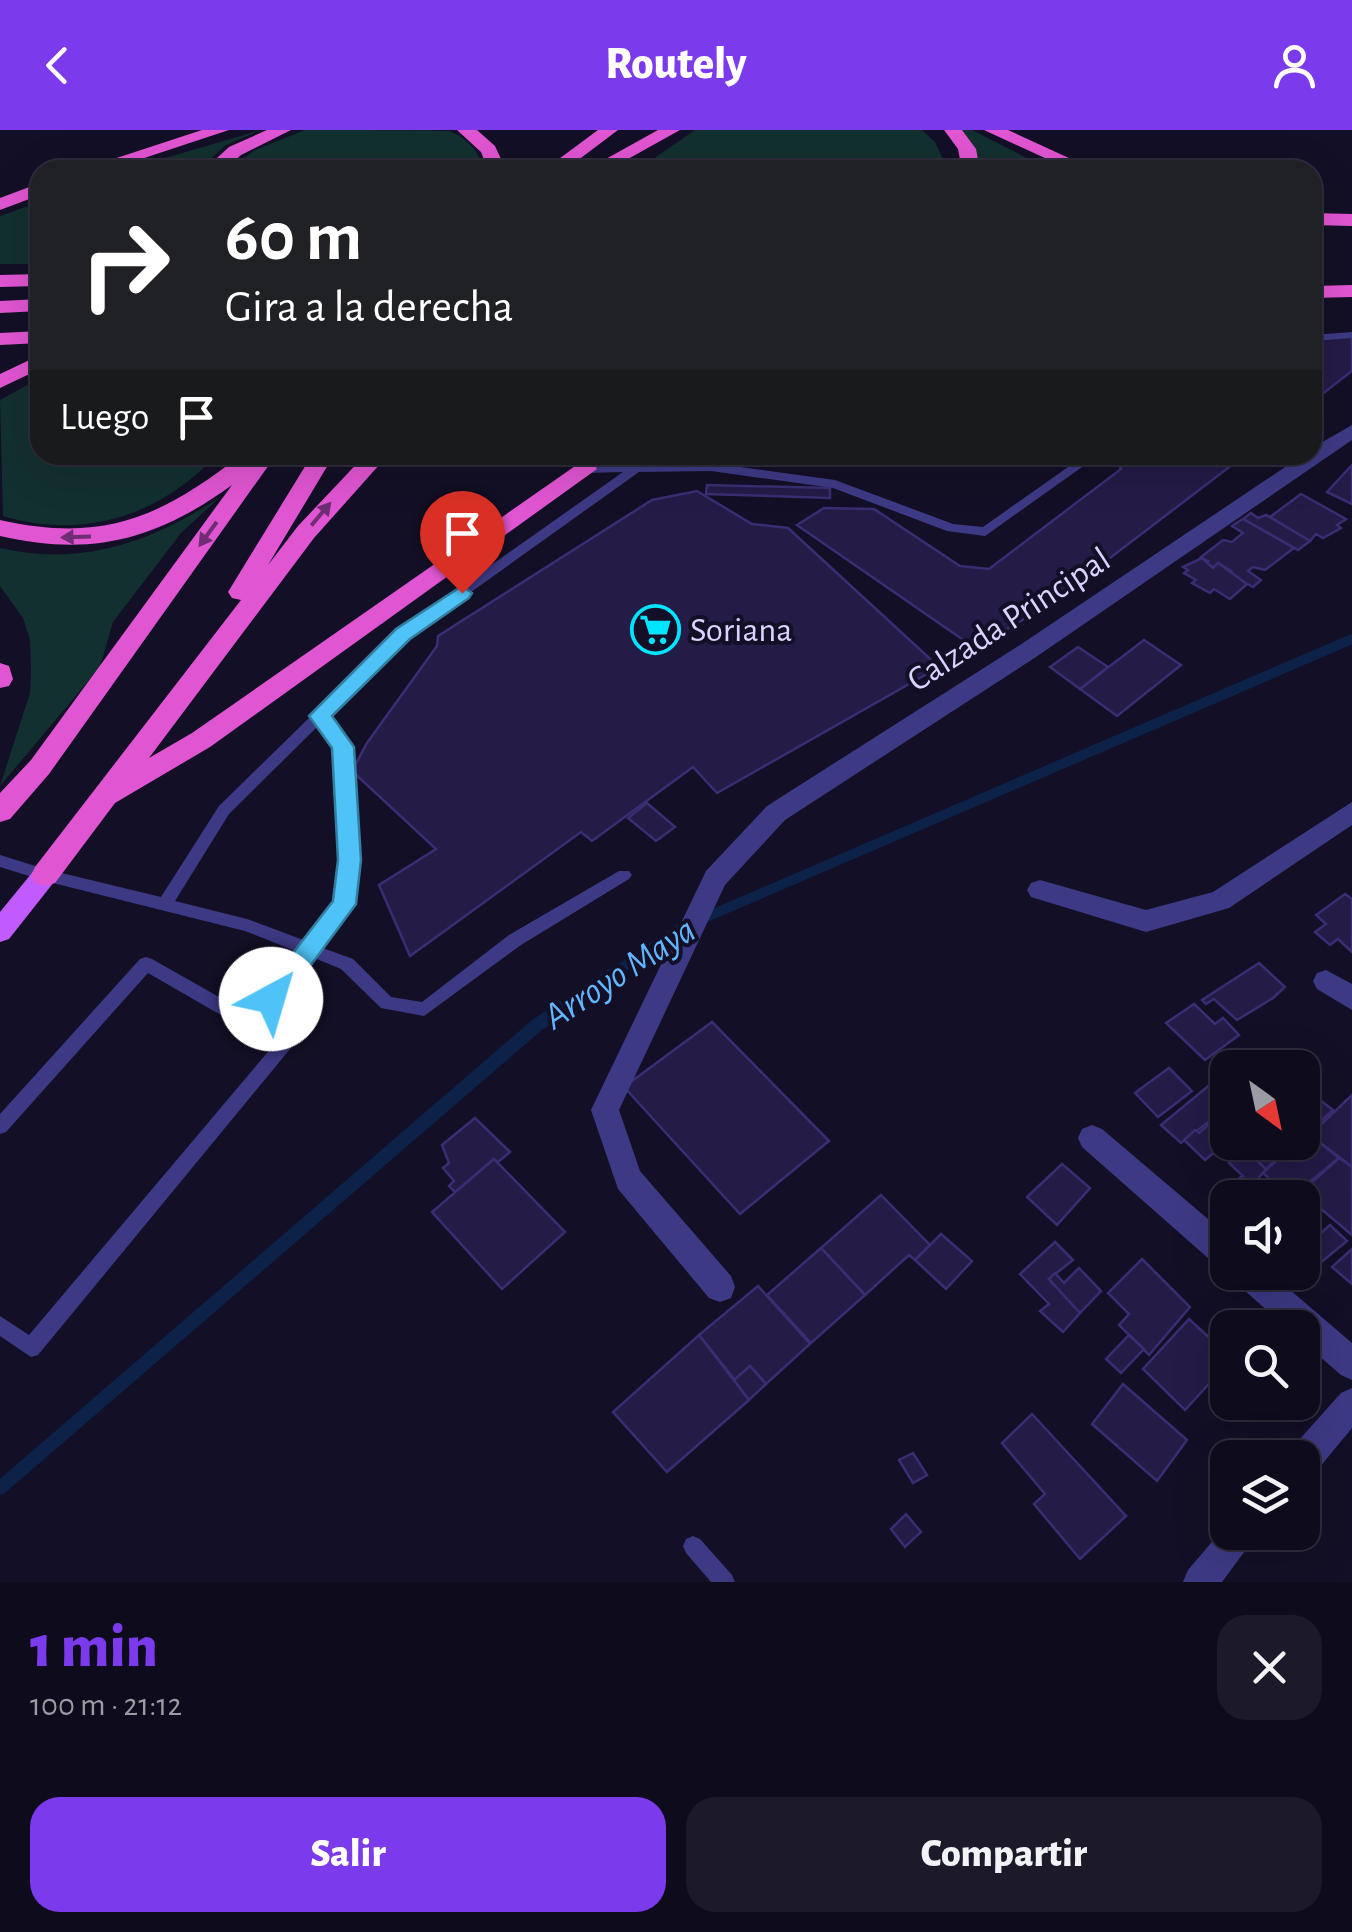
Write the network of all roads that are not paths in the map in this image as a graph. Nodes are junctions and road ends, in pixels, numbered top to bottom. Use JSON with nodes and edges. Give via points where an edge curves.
{"nodes":[{"id":1,"x":220,"y":130,"type":"edge"},
{"id":2,"x":282,"y":130,"type":"edge"},
{"id":3,"x":466,"y":130,"type":"edge"},
{"id":4,"x":580,"y":130,"type":"edge"},
{"id":5,"x":609,"y":130,"type":"edge"},
{"id":6,"x":650,"y":130,"type":"edge"},
{"id":7,"x":671,"y":130,"type":"edge"},
{"id":8,"x":953,"y":130,"type":"edge"},
{"id":9,"x":994,"y":130,"type":"edge"},
{"id":10,"x":122,"y":160,"type":"edge"},
{"id":11,"x":225,"y":160,"type":"edge"},
{"id":12,"x":493,"y":160,"type":"edge"},
{"id":13,"x":547,"y":160,"type":"edge"},
{"id":14,"x":567,"y":160,"type":"edge"},
{"id":15,"x":613,"y":160,"type":"edge"},
{"id":16,"x":616,"y":160,"type":"edge"},
{"id":17,"x":970,"y":160,"type":"edge"},
{"id":18,"x":1063,"y":160,"type":"edge"},
{"id":19,"x":30,"y":193,"type":"edge"},
{"id":20,"x":0,"y":204,"type":"edge"},
{"id":21,"x":1322,"y":219,"type":"edge"},
{"id":22,"x":1352,"y":220,"type":"edge"},
{"id":23,"x":1352,"y":234,"type":"edge"},
{"id":24,"x":1322,"y":235,"type":"edge"},
{"id":25,"x":30,"y":280,"type":"edge"},
{"id":26,"x":0,"y":281,"type":"edge"},
{"id":27,"x":1352,"y":291,"type":"edge"},
{"id":28,"x":1322,"y":292,"type":"edge"},
{"id":29,"x":30,"y":306,"type":"edge"},
{"id":30,"x":0,"y":308,"type":"edge"},
{"id":31,"x":1322,"y":308,"type":"edge"},
{"id":32,"x":1352,"y":308,"type":"edge"},
{"id":33,"x":1352,"y":335,"type":"edge"},
{"id":34,"x":1322,"y":337,"type":"edge"},
{"id":35,"x":30,"y":338,"type":"edge"},
{"id":36,"x":0,"y":339,"type":"edge"},
{"id":37,"x":30,"y":366,"type":"edge"},
{"id":38,"x":0,"y":382,"type":"edge"},
{"id":39,"x":1352,"y":431,"type":"edge"},
{"id":40,"x":1342,"y":452,"type":"edge"},
{"id":41,"x":243,"y":465,"type":"edge"},
{"id":42,"x":258,"y":465,"type":"edge"},
{"id":43,"x":317,"y":465,"type":"edge"},
{"id":44,"x":368,"y":465,"type":"edge"},
{"id":45,"x":589,"y":465,"type":"edge"},
{"id":46,"x":615,"y":465,"type":"edge"},
{"id":47,"x":1079,"y":465,"type":"edge"},
{"id":48,"x":1322,"y":465,"type":"edge"},
{"id":49,"x":637,"y":468,"type":"junction"},
{"id":50,"x":0,"y":528,"type":"edge"},
{"id":51,"x":320,"y":716,"type":"junction"},
{"id":52,"x":154,"y":730,"type":"junction"},
{"id":53,"x":105,"y":796,"type":"junction"},
{"id":54,"x":0,"y":811,"type":"edge"},
{"id":55,"x":1352,"y":812,"type":"edge"},
{"id":56,"x":0,"y":860,"type":"edge"},
{"id":57,"x":45,"y":875,"type":"junction"},
{"id":58,"x":624,"y":876,"type":"dead end"},
{"id":59,"x":1040,"y":890,"type":"dead end"},
{"id":60,"x":164,"y":905,"type":"junction"},
{"id":61,"x":0,"y":932,"type":"edge"},
{"id":62,"x":311,"y":950,"type":"junction"},
{"id":63,"x":1326,"y":981,"type":"dead end"},
{"id":64,"x":1352,"y":998,"type":"edge"},
{"id":65,"x":251,"y":1024,"type":"junction"},
{"id":66,"x":0,"y":1126,"type":"edge"},
{"id":67,"x":1092,"y":1138,"type":"dead end"},
{"id":68,"x":1210,"y":1240,"type":"edge"},
{"id":69,"x":720,"y":1288,"type":"dead end"},
{"id":70,"x":1267,"y":1290,"type":"edge"},
{"id":71,"x":0,"y":1325,"type":"edge"},
{"id":72,"x":1352,"y":1364,"type":"edge"},
{"id":73,"x":1352,"y":1404,"type":"edge"},
{"id":74,"x":1320,"y":1441,"type":"edge"},
{"id":75,"x":693,"y":1546,"type":"dead end"},
{"id":76,"x":1227,"y":1550,"type":"edge"},
{"id":77,"x":724,"y":1582,"type":"edge"},
{"id":78,"x":1200,"y":1582,"type":"edge"}],
"edges":[{"from":1,"to":10,"type":"highway"},
{"from":2,"to":11,"type":"highway"},
{"from":3,"to":12,"type":"highway"},
{"from":4,"to":13,"type":"highway"},
{"from":5,"to":14,"type":"highway"},
{"from":6,"to":15,"type":"highway"},
{"from":7,"to":16,"type":"highway"},
{"from":8,"to":17,"type":"highway"},
{"from":9,"to":18,"type":"highway"},
{"from":19,"to":20,"type":"highway"},
{"from":21,"to":22,"type":"highway"},
{"from":23,"to":24,"type":"highway"},
{"from":25,"to":26,"type":"highway"},
{"from":27,"to":28,"type":"highway"},
{"from":29,"to":30,"type":"highway"},
{"from":31,"to":32,"type":"highway"},
{"from":33,"to":34,"type":"lane"},
{"from":35,"to":36,"type":"highway"},
{"from":37,"to":38,"type":"highway"},
{"from":39,"to":40,"type":"street","name":"Calzada Principal"},
{"from":41,"to":50,"type":"highway","one_way":true,"via":[[197,502],[141,527],[64,538]]},
{"from":42,"to":54,"type":"highway","one_way":true,"via":[[40,768]]},
{"from":43,"to":52,"type":"highway"},
{"from":52,"to":44,"type":"highway","one_way":true,"via":[[306,532]]},
{"from":45,"to":53,"type":"highway","via":[[201,740]]},
{"from":46,"to":49,"type":"lane"},
{"from":47,"to":49,"type":"lane","via":[[985,532],[951,528],[836,484],[711,467]]},
{"from":48,"to":69,"type":"street","name":"Calzada Principal","via":[[776,812],[715,878],[605,1110],[628,1179]]},
{"from":49,"to":51,"type":"lane","via":[[403,634]]},
{"from":51,"to":60,"type":"lane","via":[[224,810]]},
{"from":51,"to":62,"type":"lane","via":[[343,747],[350,860],[344,904]]},
{"from":52,"to":53,"type":"highway"},
{"from":53,"to":57,"type":"highway"},
{"from":55,"to":59,"type":"street","via":[[1220,901],[1146,921]]},
{"from":56,"to":57,"type":"lane"},
{"from":57,"to":60,"type":"lane"},
{"from":57,"to":61,"type":"main road"},
{"from":58,"to":62,"type":"lane","via":[[515,940],[424,1009],[387,1003],[348,964]]},
{"from":60,"to":62,"type":"lane","via":[[247,925]]},
{"from":62,"to":65,"type":"lane"},
{"from":63,"to":64,"type":"street"},
{"from":65,"to":66,"type":"lane","via":[[146,964]]},
{"from":65,"to":71,"type":"lane","via":[[289,1038],[31,1348]]},
{"from":67,"to":68,"type":"street"},
{"from":70,"to":72,"type":"street"},
{"from":73,"to":74,"type":"street"},
{"from":75,"to":77,"type":"lane"},
{"from":76,"to":78,"type":"street"}]}
